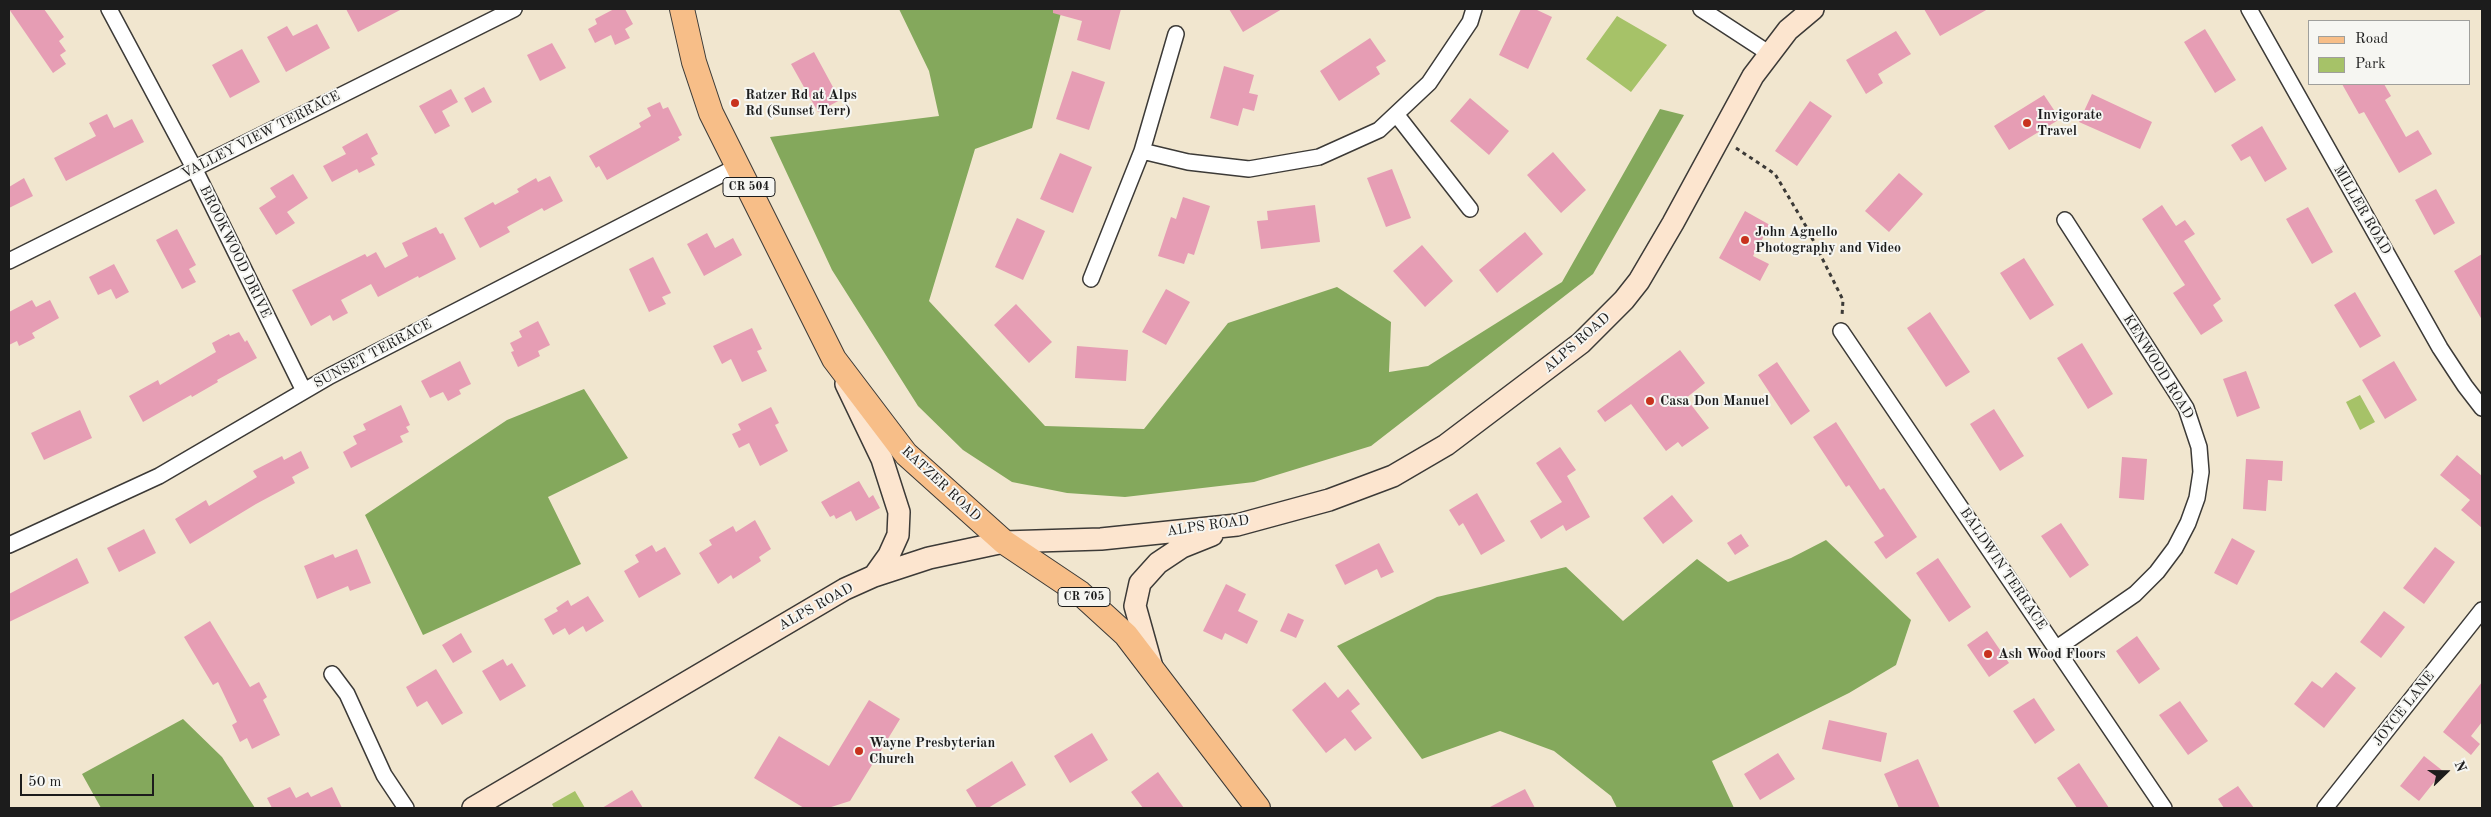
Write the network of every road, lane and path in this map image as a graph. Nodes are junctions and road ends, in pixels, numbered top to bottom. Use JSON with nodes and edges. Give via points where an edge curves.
{"nodes":[{"id":1,"x":109,"y":9,"type":"edge"},
{"id":2,"x":514,"y":9,"type":"edge"},
{"id":3,"x":682,"y":9,"type":"edge"},
{"id":4,"x":1474,"y":9,"type":"edge"},
{"id":5,"x":1701,"y":9,"type":"edge"},
{"id":6,"x":1813,"y":9,"type":"edge"},
{"id":7,"x":2249,"y":9,"type":"edge"},
{"id":8,"x":1176,"y":34,"type":"dead end"},
{"id":9,"x":1770,"y":54,"type":"junction"},
{"id":10,"x":1396,"y":114,"type":"junction"},
{"id":11,"x":1720,"y":136,"type":"junction"},
{"id":12,"x":1142,"y":151,"type":"junction"},
{"id":13,"x":738,"y":166,"type":"junction"},
{"id":14,"x":194,"y":168,"type":"junction"},
{"id":15,"x":1470,"y":209,"type":"dead end"},
{"id":16,"x":2065,"y":220,"type":"dead end"},
{"id":17,"x":9,"y":261,"type":"edge"},
{"id":18,"x":1091,"y":279,"type":"dead end"},
{"id":19,"x":1841,"y":331,"type":"joint"},
{"id":20,"x":834,"y":359,"type":"junction"},
{"id":21,"x":304,"y":391,"type":"junction"},
{"id":22,"x":2482,"y":408,"type":"edge"},
{"id":23,"x":1237,"y":525,"type":"junction"},
{"id":24,"x":1004,"y":542,"type":"junction"},
{"id":25,"x":9,"y":545,"type":"edge"},
{"id":26,"x":874,"y":576,"type":"junction"},
{"id":27,"x":2482,"y":610,"type":"edge"},
{"id":28,"x":2056,"y":648,"type":"junction"},
{"id":29,"x":1152,"y":667,"type":"junction"},
{"id":30,"x":332,"y":674,"type":"dead end"},
{"id":31,"x":406,"y":808,"type":"edge"},
{"id":32,"x":473,"y":808,"type":"edge"},
{"id":33,"x":1258,"y":808,"type":"edge"},
{"id":34,"x":2164,"y":808,"type":"edge"},
{"id":35,"x":2325,"y":808,"type":"edge"}],
"edges":[{"from":1,"to":14,"type":"street","name":"BROOKWOOD DRIVE"},
{"from":2,"to":14,"type":"street","name":"VALLEY VIEW TERRACE"},
{"from":3,"to":13,"type":"main road","name":"RATZER ROAD","number":"CR 504","via":[[694,62],[712,113]]},
{"from":4,"to":10,"type":"street","via":[[1470,22],[1429,82]]},
{"from":5,"to":9,"type":"street"},
{"from":6,"to":9,"type":"main road","name":"ALPS ROAD","via":[[1788,30]]},
{"from":7,"to":22,"type":"street","name":"MILLER ROAD","via":[[2440,348]]},
{"from":8,"to":12,"type":"street"},
{"from":9,"to":11,"type":"main road","name":"ALPS ROAD"},
{"from":10,"to":12,"type":"street","via":[[1379,130],[1319,157],[1248,169],[1188,162]]},
{"from":10,"to":15,"type":"street"},
{"from":11,"to":19,"type":"path","via":[[1775,174],[1807,228],[1843,300]]},
{"from":11,"to":23,"type":"main road","name":"ALPS ROAD","via":[[1639,281],[1603,323],[1575,349],[1446,445],[1393,476],[1328,500]]},
{"from":12,"to":18,"type":"street"},
{"from":13,"to":20,"type":"main road","name":"RATZER ROAD","number":"CR 504"},
{"from":13,"to":21,"type":"street","name":"SUNSET TERRACE"},
{"from":14,"to":17,"type":"street","name":"VALLEY VIEW TERRACE"},
{"from":14,"to":21,"type":"street","name":"BROOKWOOD DRIVE"},
{"from":16,"to":28,"type":"street","name":"KENWOOD ROAD","via":[[2186,408],[2200,447],[2201,472],[2197,498],[2188,523],[2157,572],[2135,594]]},
{"from":19,"to":28,"type":"street","name":"BALDWIN TERRACE"},
{"from":20,"to":24,"type":"main road","name":"RATZER ROAD","number":"CR 504","via":[[906,454]]},
{"from":20,"to":26,"type":"main road","via":[[882,459],[899,512],[898,534],[889,555]]},
{"from":21,"to":25,"type":"street","name":"SUNSET TERRACE","via":[[159,476]]},
{"from":23,"to":24,"type":"main road","name":"ALPS ROAD","via":[[1099,539]]},
{"from":23,"to":29,"type":"main road","via":[[1182,547],[1158,563],[1140,583],[1135,606]]},
{"from":24,"to":26,"type":"main road","name":"ALPS ROAD","via":[[929,558]]},
{"from":24,"to":29,"type":"main road","name":"RATZER ROAD","number":"CR 705","via":[[1081,594],[1126,635]]},
{"from":26,"to":32,"type":"main road","name":"ALPS ROAD","via":[[845,588]]},
{"from":27,"to":35,"type":"street","name":"JOYCE LANE"},
{"from":28,"to":34,"type":"street","name":"BALDWIN TERRACE"},
{"from":29,"to":33,"type":"main road","name":"RATZER ROAD","number":"CR 705"},
{"from":30,"to":31,"type":"street","via":[[347,694],[384,775]]}]}
